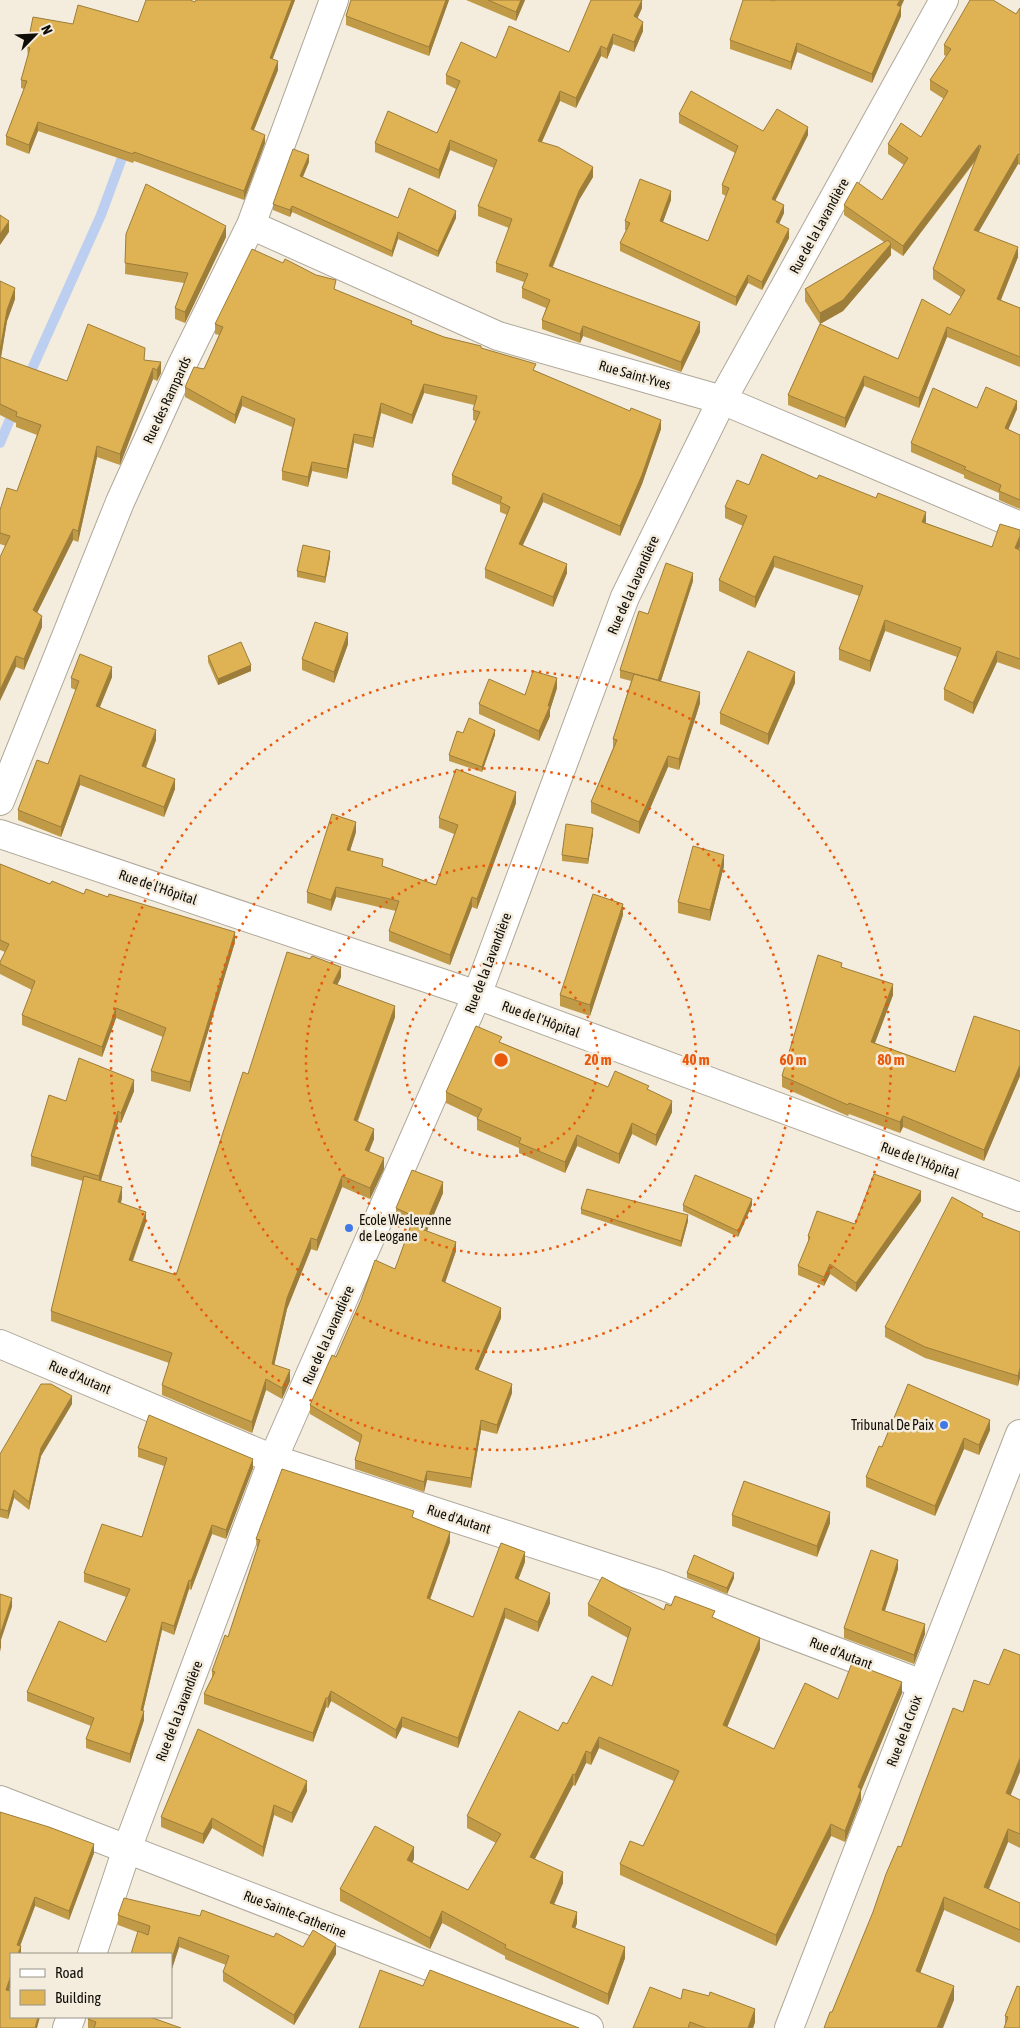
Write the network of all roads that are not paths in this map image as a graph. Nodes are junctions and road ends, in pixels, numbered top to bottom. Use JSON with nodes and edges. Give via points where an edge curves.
{"nodes":[{"id":1,"x":334,"y":0,"type":"edge"},
{"id":2,"x":944,"y":0,"type":"edge"},
{"id":3,"x":251,"y":225,"type":"junction"},
{"id":4,"x":722,"y":400,"type":"junction"},
{"id":5,"x":1020,"y":526,"type":"edge"},
{"id":6,"x":0,"y":801,"type":"edge"},
{"id":7,"x":0,"y":834,"type":"edge"},
{"id":8,"x":477,"y":995,"type":"junction"},
{"id":9,"x":1020,"y":1196,"type":"edge"},
{"id":10,"x":0,"y":1344,"type":"edge"},
{"id":11,"x":1020,"y":1434,"type":"edge"},
{"id":12,"x":273,"y":1459,"type":"junction"},
{"id":13,"x":922,"y":1684,"type":"junction"},
{"id":14,"x":0,"y":1800,"type":"edge"},
{"id":15,"x":127,"y":1848,"type":"junction"},
{"id":16,"x":92,"y":1953,"type":"edge"},
{"id":17,"x":589,"y":2028,"type":"edge"},
{"id":18,"x":789,"y":2028,"type":"edge"}],
"edges":[{"from":1,"to":3,"type":"street","name":"Rue des Rampards"},
{"from":2,"to":4,"type":"street","name":"Rue de la Lavandière"},
{"from":3,"to":4,"type":"street","name":"Rue Saint-Yves","via":[[498,336]]},
{"from":3,"to":6,"type":"street","name":"Rue des Rampards","via":[[120,502]]},
{"from":4,"to":5,"type":"street","name":"Rue Saint-Yves"},
{"from":4,"to":8,"type":"street","name":"Rue de la Lavandière","via":[[625,596]]},
{"from":7,"to":8,"type":"street","name":"Rue de l'Hôpital"},
{"from":8,"to":9,"type":"street","name":"Rue de l'Hôpital"},
{"from":8,"to":12,"type":"street","name":"Rue de la Lavandière"},
{"from":10,"to":12,"type":"street","name":"Rue d'Autant"},
{"from":11,"to":13,"type":"street","name":"Rue de la Croix"},
{"from":12,"to":13,"type":"street","name":"Rue d'Autant","via":[[658,1584]]},
{"from":12,"to":15,"type":"street","name":"Rue de la Lavandière"},
{"from":13,"to":18,"type":"street","name":"Rue de la Croix"},
{"from":14,"to":15,"type":"street","name":"Rue Sainte-Catherine"},
{"from":15,"to":16,"type":"street","name":"Rue de la Lavandière"},
{"from":15,"to":17,"type":"street","name":"Rue Sainte-Catherine"}]}
